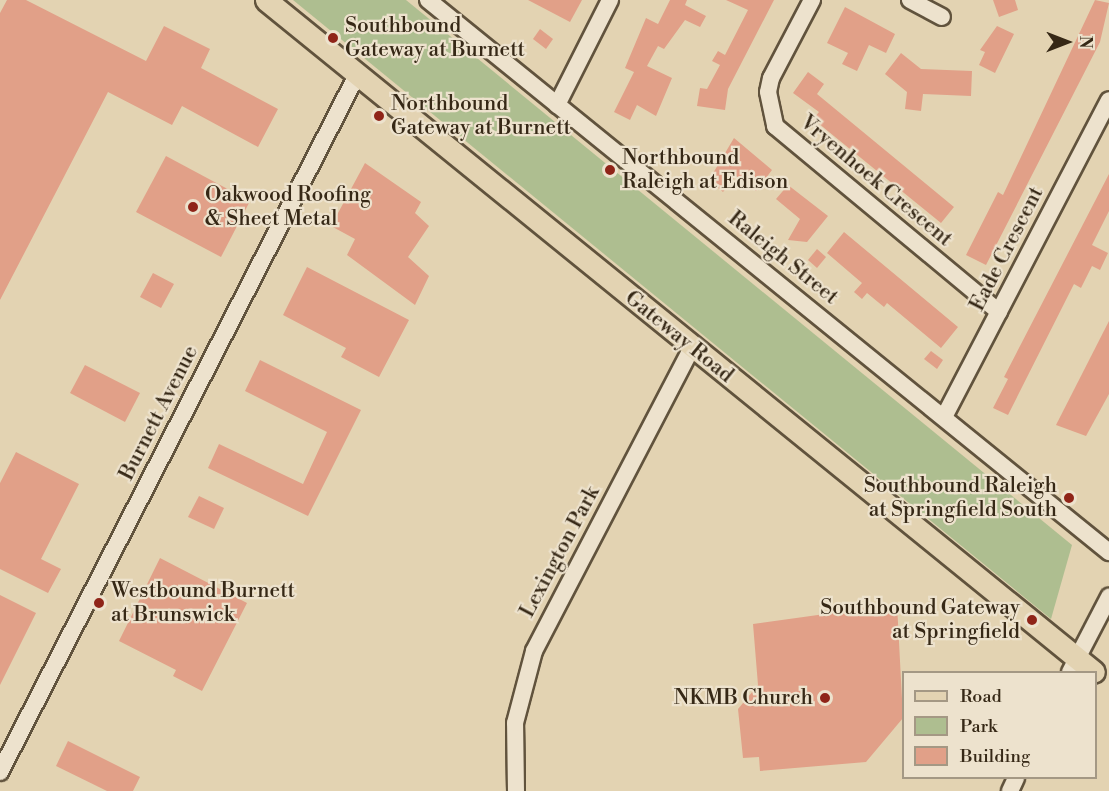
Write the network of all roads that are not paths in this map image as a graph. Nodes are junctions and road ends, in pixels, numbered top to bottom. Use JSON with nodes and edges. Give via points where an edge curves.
{"nodes":[{"id":1,"x":266,"y":0,"type":"edge"},
{"id":2,"x":428,"y":0,"type":"edge"},
{"id":3,"x":610,"y":0,"type":"edge"},
{"id":4,"x":812,"y":0,"type":"edge"},
{"id":5,"x":910,"y":0,"type":"edge"},
{"id":6,"x":942,"y":17,"type":"dead end"},
{"id":7,"x":357,"y":75,"type":"junction"},
{"id":8,"x":1109,"y":100,"type":"edge"},
{"id":9,"x":557,"y":105,"type":"junction"},
{"id":10,"x":999,"y":312,"type":"junction"},
{"id":11,"x":692,"y":348,"type":"junction"},
{"id":12,"x":944,"y":417,"type":"junction"},
{"id":13,"x":1109,"y":552,"type":"edge"},
{"id":14,"x":1109,"y":597,"type":"edge"},
{"id":15,"x":1084,"y":669,"type":"edge"},
{"id":16,"x":0,"y":772,"type":"edge"},
{"id":17,"x":516,"y":791,"type":"edge"}],
"edges":[{"from":1,"to":7,"type":"main road","name":"Gateway Road"},
{"from":2,"to":9,"type":"street","name":"Raleigh Street"},
{"from":3,"to":9,"type":"street"},
{"from":4,"to":10,"type":"street","name":"Vryenhoek Crescent","via":[[771,78],[769,108],[775,126]]},
{"from":5,"to":6,"type":"street"},
{"from":7,"to":11,"type":"main road","name":"Gateway Road"},
{"from":7,"to":16,"type":"street","name":"Burnett Avenue"},
{"from":8,"to":10,"type":"street","name":"Eade Crescent"},
{"from":9,"to":12,"type":"street","name":"Raleigh Street"},
{"from":10,"to":12,"type":"street","name":"Eade Crescent"},
{"from":11,"to":15,"type":"main road","name":"Gateway Road"},
{"from":11,"to":17,"type":"street","name":"Lexington Park","via":[[534,651],[515,723]]},
{"from":12,"to":13,"type":"street","name":"Raleigh Street"},
{"from":14,"to":15,"type":"street"}]}
